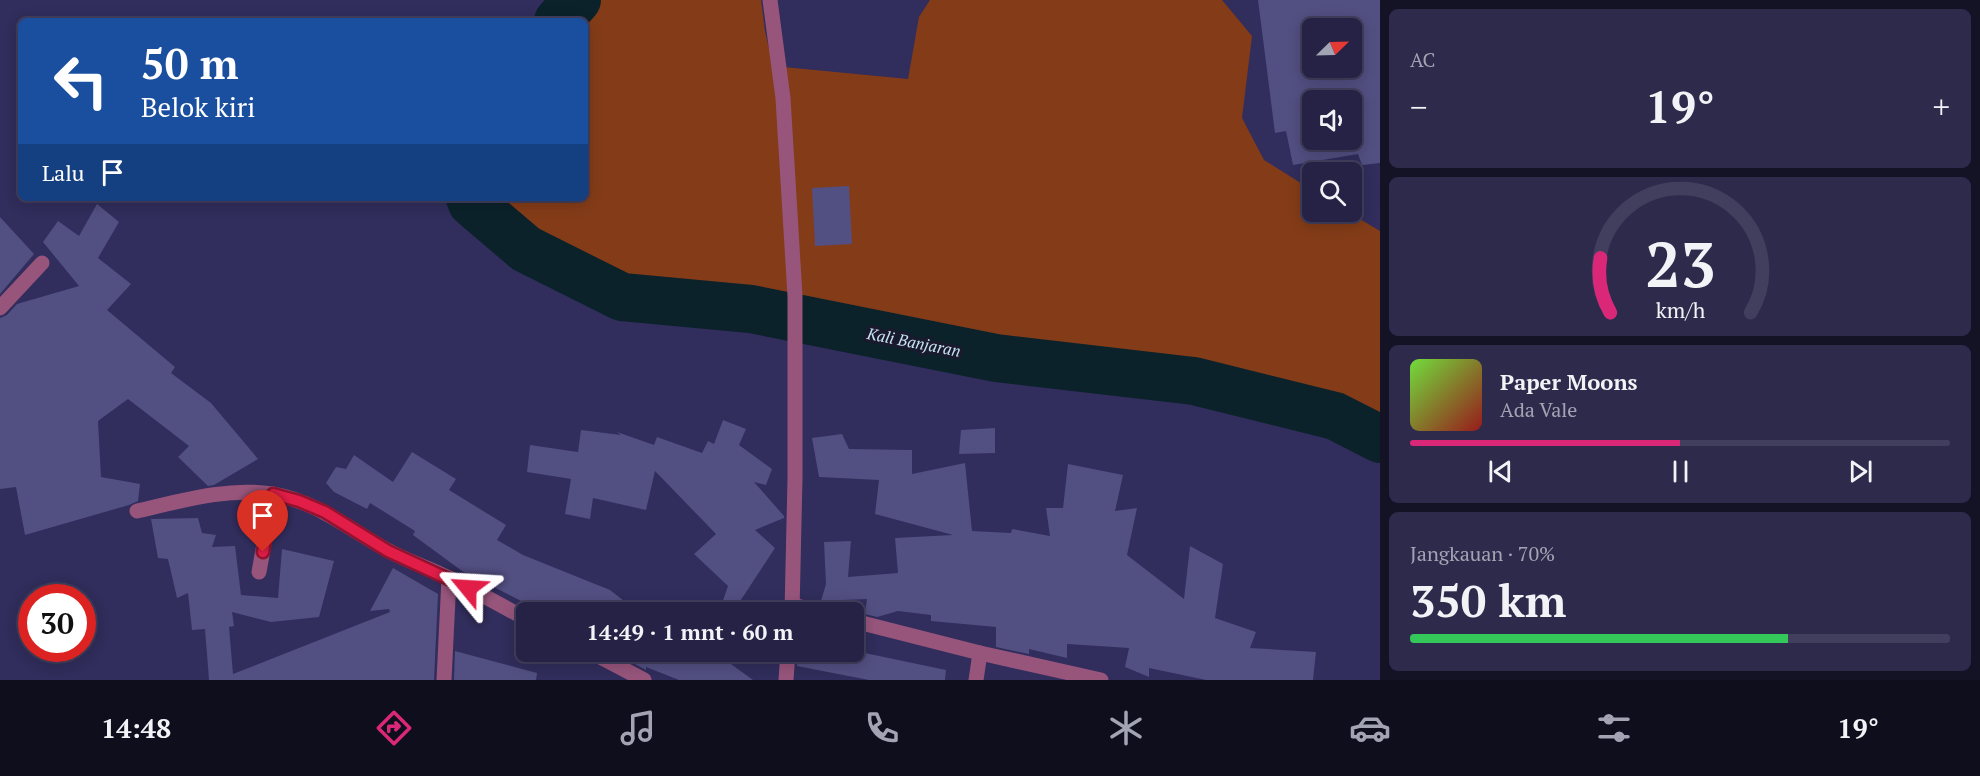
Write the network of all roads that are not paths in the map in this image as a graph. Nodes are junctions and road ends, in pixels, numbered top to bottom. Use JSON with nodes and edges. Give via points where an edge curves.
{"nodes":[{"id":1,"x":770,"y":0,"type":"edge"},
{"id":2,"x":42,"y":262,"type":"dead end"},
{"id":3,"x":0,"y":308,"type":"edge"},
{"id":4,"x":273,"y":494,"type":"junction"},
{"id":5,"x":137,"y":511,"type":"dead end"},
{"id":6,"x":259,"y":572,"type":"dead end"},
{"id":7,"x":449,"y":578,"type":"junction"},
{"id":8,"x":792,"y":602,"type":"edge"},
{"id":9,"x":516,"y":614,"type":"edge"},
{"id":10,"x":864,"y":624,"type":"edge"},
{"id":11,"x":980,"y":653,"type":"junction"},
{"id":12,"x":610,"y":662,"type":"edge"},
{"id":13,"x":787,"y":662,"type":"edge"},
{"id":14,"x":444,"y":680,"type":"edge"},
{"id":15,"x":644,"y":680,"type":"edge"},
{"id":16,"x":786,"y":680,"type":"edge"},
{"id":17,"x":976,"y":680,"type":"edge"},
{"id":18,"x":1101,"y":680,"type":"edge"}],
"edges":[{"from":1,"to":8,"type":"street","via":[[783,98],[795,296]]},
{"from":2,"to":3,"type":"street"},
{"from":4,"to":5,"type":"street","via":[[202,496]]},
{"from":4,"to":6,"type":"street"},
{"from":4,"to":7,"type":"street","via":[[325,512],[388,551]]},
{"from":7,"to":9,"type":"street"},
{"from":7,"to":14,"type":"street"},
{"from":10,"to":11,"type":"street"},
{"from":11,"to":17,"type":"street"},
{"from":11,"to":18,"type":"street"},
{"from":12,"to":15,"type":"street"},
{"from":13,"to":16,"type":"street"}]}
